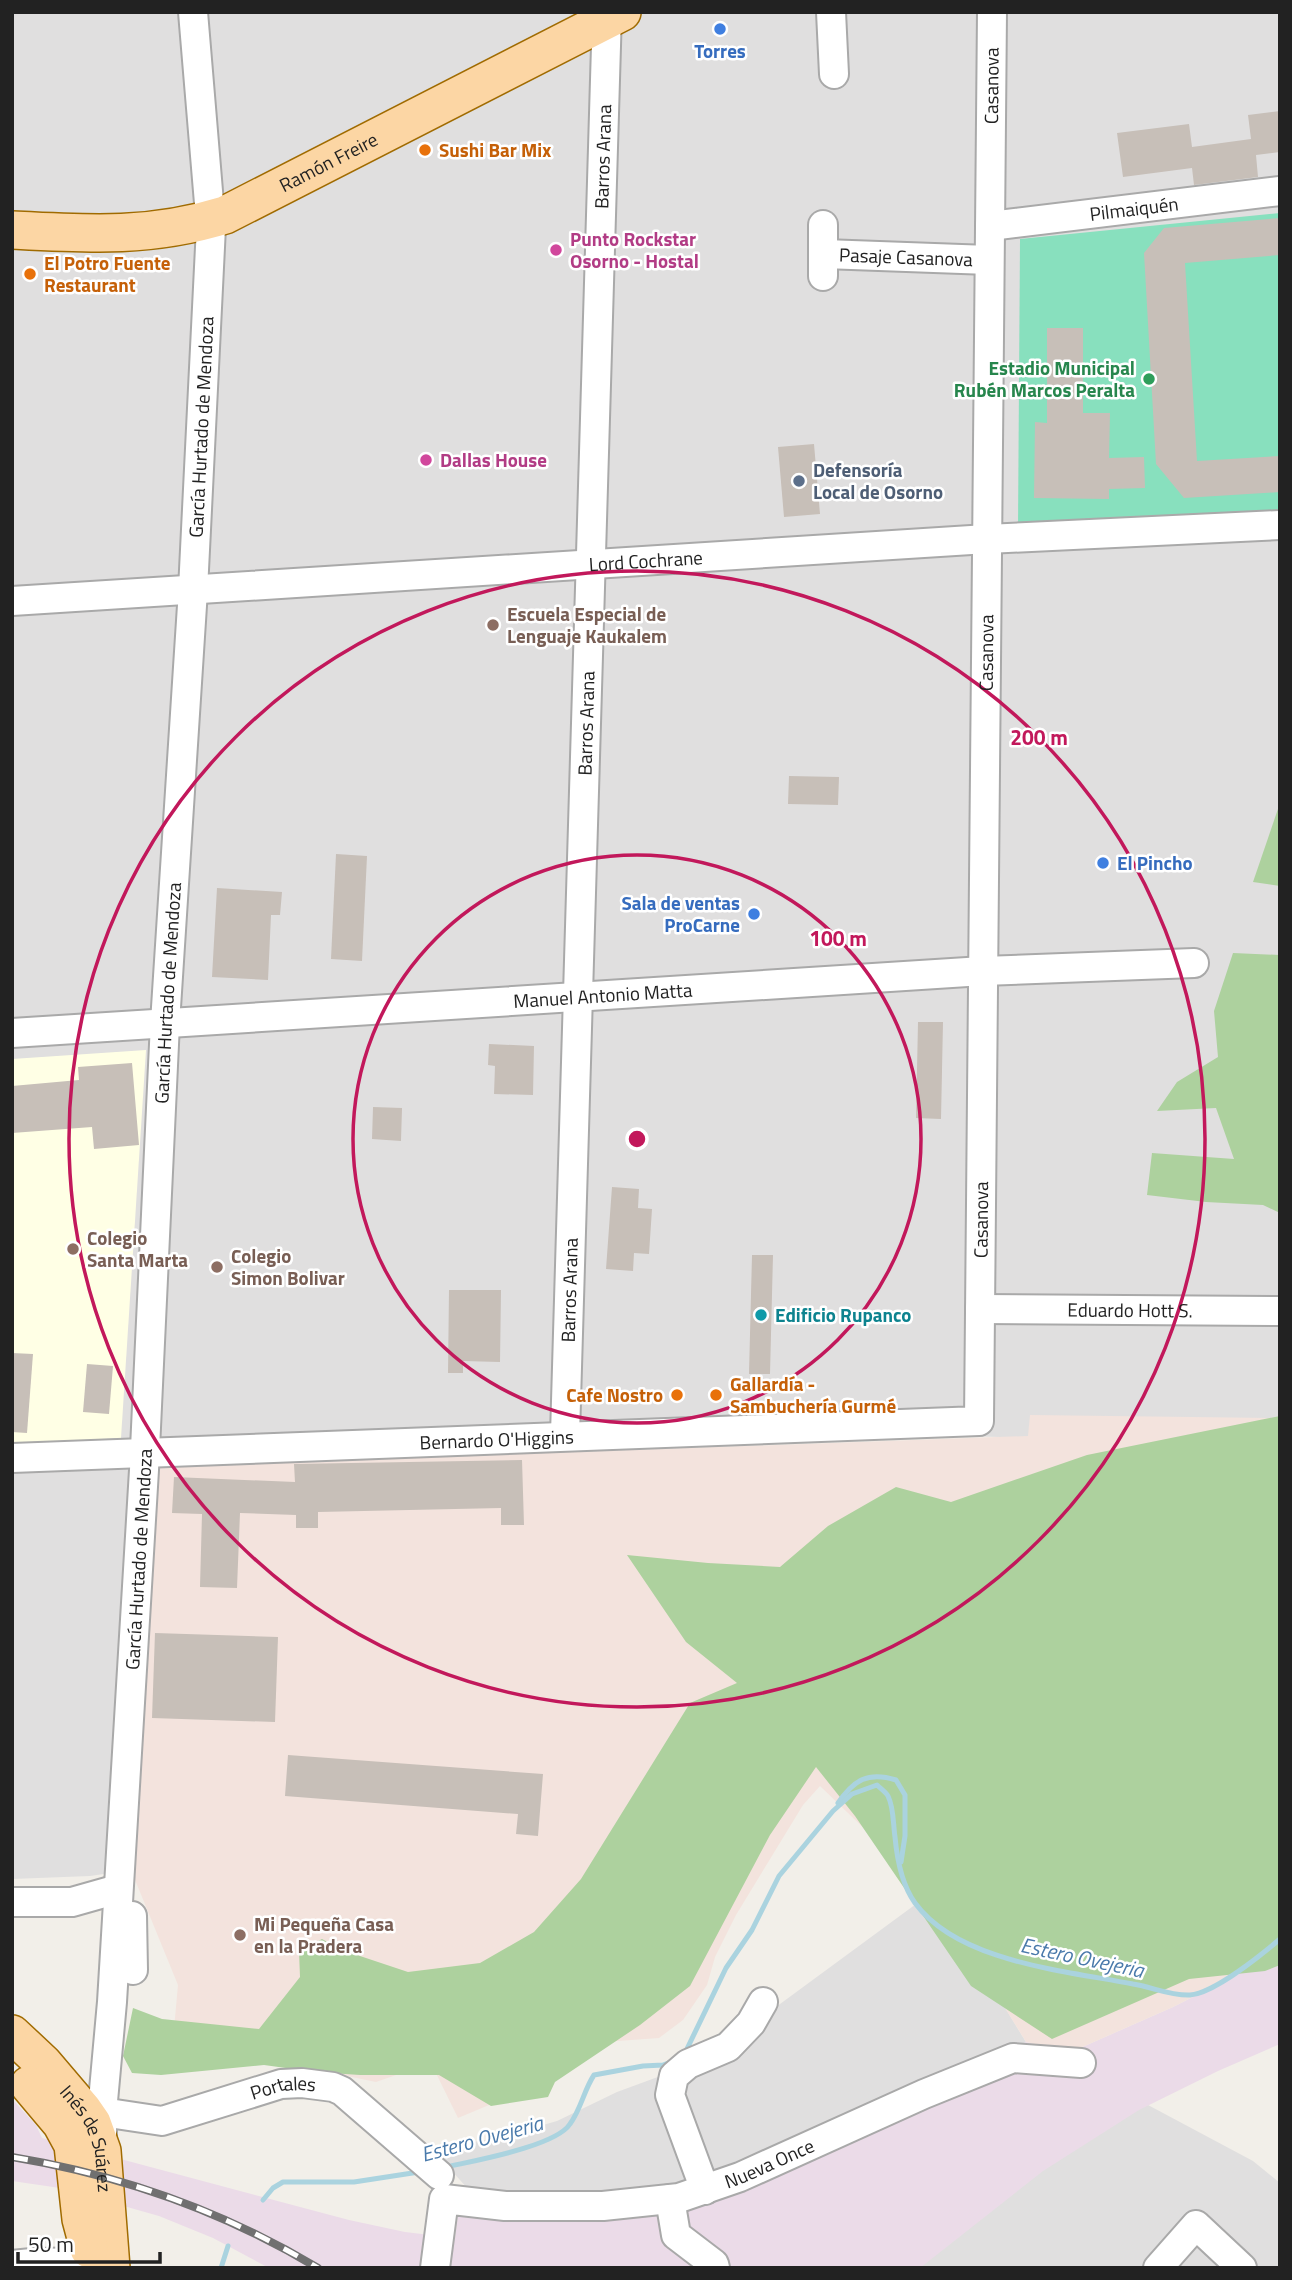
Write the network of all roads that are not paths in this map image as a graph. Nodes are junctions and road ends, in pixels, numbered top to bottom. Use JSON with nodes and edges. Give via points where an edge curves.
{"nodes":[{"id":1,"x":193,"y":12,"type":"edge"},
{"id":2,"x":831,"y":12,"type":"edge"},
{"id":3,"x":992,"y":12,"type":"edge"},
{"id":4,"x":612,"y":15,"type":"edge"},
{"id":5,"x":834,"y":74,"type":"dead end"},
{"id":6,"x":1280,"y":191,"type":"edge"},
{"id":7,"x":211,"y":220,"type":"junction"},
{"id":8,"x":823,"y":225,"type":"dead end"},
{"id":9,"x":990,"y":226,"type":"junction"},
{"id":10,"x":12,"y":230,"type":"edge"},
{"id":11,"x":989,"y":260,"type":"junction"},
{"id":12,"x":1280,"y":525,"type":"edge"},
{"id":13,"x":987,"y":539,"type":"junction"},
{"id":14,"x":591,"y":565,"type":"junction"},
{"id":15,"x":193,"y":590,"type":"junction"},
{"id":16,"x":12,"y":601,"type":"edge"},
{"id":17,"x":1194,"y":963,"type":"dead end"},
{"id":18,"x":983,"y":971,"type":"junction"},
{"id":19,"x":578,"y":998,"type":"junction"},
{"id":20,"x":166,"y":1023,"type":"junction"},
{"id":21,"x":12,"y":1033,"type":"edge"},
{"id":22,"x":980,"y":1309,"type":"junction"},
{"id":23,"x":1280,"y":1311,"type":"edge"},
{"id":24,"x":979,"y":1420,"type":"joint"},
{"id":25,"x":565,"y":1435,"type":"junction"},
{"id":26,"x":145,"y":1451,"type":"junction"},
{"id":27,"x":12,"y":1458,"type":"edge"},
{"id":28,"x":118,"y":1889,"type":"junction"},
{"id":29,"x":12,"y":1902,"type":"edge"},
{"id":30,"x":133,"y":1970,"type":"dead end"},
{"id":31,"x":763,"y":2002,"type":"dead end"},
{"id":32,"x":12,"y":2035,"type":"edge"},
{"id":33,"x":1081,"y":2063,"type":"dead end"},
{"id":34,"x":12,"y":2066,"type":"edge"},
{"id":35,"x":102,"y":2112,"type":"junction"},
{"id":36,"x":102,"y":2151,"type":"junction"},
{"id":37,"x":436,"y":2179,"type":"junction"},
{"id":38,"x":705,"y":2190,"type":"junction"},
{"id":39,"x":670,"y":2199,"type":"junction"},
{"id":40,"x":12,"y":2265,"type":"edge"},
{"id":41,"x":100,"y":2266,"type":"edge"},
{"id":42,"x":435,"y":2268,"type":"edge"},
{"id":43,"x":715,"y":2268,"type":"edge"},
{"id":44,"x":1158,"y":2268,"type":"edge"},
{"id":45,"x":1242,"y":2268,"type":"edge"}],
"edges":[{"from":1,"to":7,"type":"street","name":"García Hurtado de Mendoza"},
{"from":2,"to":5,"type":"street"},
{"from":3,"to":9,"type":"street","name":"Casanova"},
{"from":4,"to":7,"type":"main road","name":"Ramón Freire"},
{"from":4,"to":14,"type":"street","name":"Barros Arana"},
{"from":6,"to":9,"type":"street","name":"Pilmaiquén"},
{"from":7,"to":10,"type":"main road","name":"Ramón Freire","via":[[158,232],[101,235]]},
{"from":7,"to":15,"type":"street","name":"García Hurtado de Mendoza"},
{"from":8,"to":11,"type":"street","name":"Pasaje Casanova","via":[[824,265]]},
{"from":9,"to":11,"type":"street","name":"Casanova"},
{"from":11,"to":13,"type":"street","name":"Casanova"},
{"from":12,"to":13,"type":"street","name":"Lord Cochrane"},
{"from":13,"to":14,"type":"street","name":"Lord Cochrane"},
{"from":13,"to":18,"type":"street","name":"Casanova"},
{"from":14,"to":15,"type":"street","name":"Lord Cochrane"},
{"from":14,"to":19,"type":"street","name":"Barros Arana"},
{"from":15,"to":16,"type":"street","name":"Lord Cochrane"},
{"from":15,"to":20,"type":"street","name":"García Hurtado de Mendoza"},
{"from":17,"to":18,"type":"street","name":"Manuel Antonio Matta"},
{"from":18,"to":19,"type":"street","name":"Manuel Antonio Matta"},
{"from":18,"to":22,"type":"street","name":"Casanova"},
{"from":19,"to":20,"type":"street","name":"Manuel Antonio Matta"},
{"from":19,"to":25,"type":"street","name":"Barros Arana"},
{"from":20,"to":21,"type":"street","name":"Manuel Antonio Matta"},
{"from":20,"to":26,"type":"street","name":"García Hurtado de Mendoza"},
{"from":22,"to":23,"type":"street","name":"Eduardo Hott S."},
{"from":22,"to":24,"type":"street","name":"Casanova"},
{"from":24,"to":25,"type":"street","name":"Bernardo O'Higgins"},
{"from":25,"to":26,"type":"street","name":"Bernardo O'Higgins"},
{"from":26,"to":27,"type":"street","name":"Bernardo O'Higgins"},
{"from":26,"to":28,"type":"street","name":"García Hurtado de Mendoza"},
{"from":28,"to":29,"type":"street","via":[[72,1902]]},
{"from":28,"to":30,"type":"street","name":"García Hurtado de Mendoza","via":[[132,1918]]},
{"from":28,"to":35,"type":"street"},
{"from":31,"to":38,"type":"street","via":[[728,2048],[688,2064],[674,2076],[670,2095]]},
{"from":32,"to":36,"type":"main road","name":"Inés de Suárez","via":[[83,2110]]},
{"from":33,"to":38,"type":"street","name":"Nueva Once","via":[[1013,2058]]},
{"from":34,"to":41,"type":"main road","name":"Inés de Suárez","via":[[70,2138],[81,2219]]},
{"from":35,"to":36,"type":"street"},
{"from":35,"to":37,"type":"street","name":"Portales","via":[[162,2121],[281,2084],[333,2087]]},
{"from":36,"to":41,"type":"main road","name":"Inés de Suárez"},
{"from":37,"to":39,"type":"street","name":"Nueva Once","via":[[505,2206],[629,2205]]},
{"from":37,"to":42,"type":"street"},
{"from":38,"to":39,"type":"street","name":"Nueva Once"},
{"from":39,"to":43,"type":"street","via":[[676,2235]]},
{"from":40,"to":41,"type":"street"},
{"from":44,"to":45,"type":"street","via":[[1196,2225]]}]}
